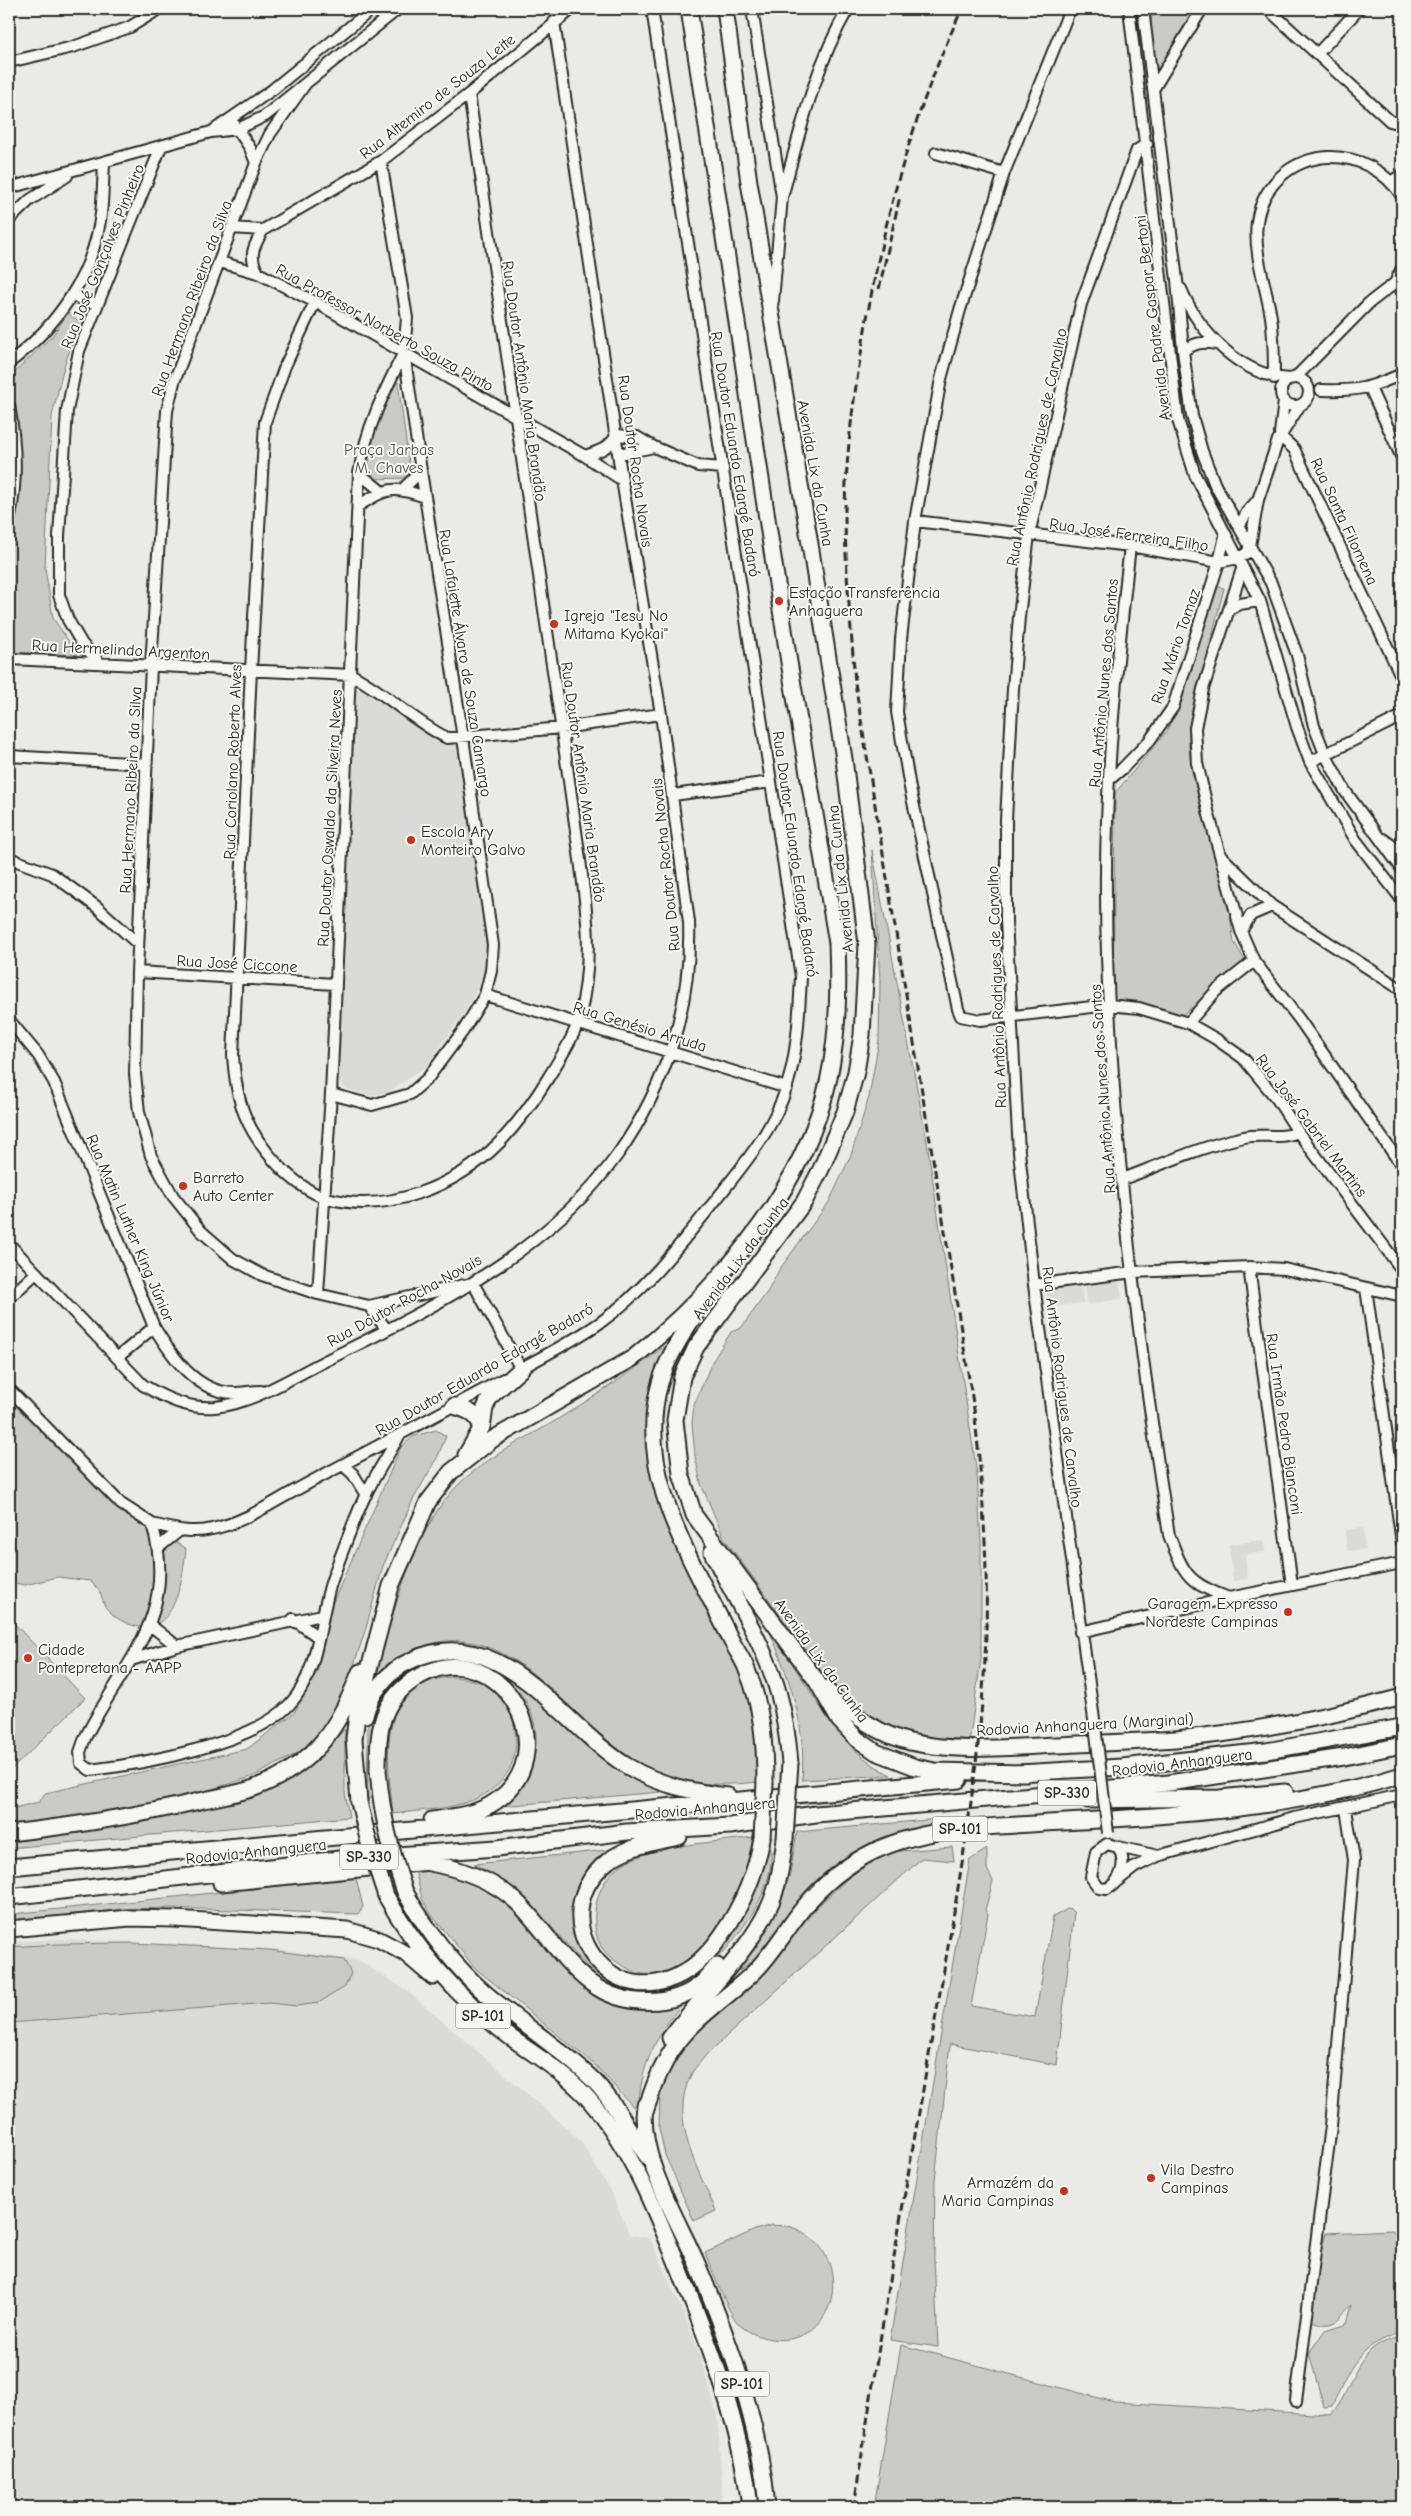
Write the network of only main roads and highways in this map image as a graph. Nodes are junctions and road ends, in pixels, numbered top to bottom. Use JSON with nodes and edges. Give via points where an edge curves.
{"nodes":[{"id":1,"x":689,"y":9,"type":"edge"},
{"id":2,"x":725,"y":9,"type":"edge"},
{"id":3,"x":720,"y":1275,"type":"junction"},
{"id":4,"x":521,"y":1369,"type":"road end"},
{"id":5,"x":454,"y":1406,"type":"road end"},
{"id":6,"x":482,"y":1427,"type":"junction"},
{"id":7,"x":461,"y":1463,"type":"junction"},
{"id":8,"x":694,"y":1515,"type":"junction"},
{"id":9,"x":382,"y":1617,"type":"junction"},
{"id":10,"x":816,"y":1680,"type":"junction"},
{"id":11,"x":1402,"y":1696,"type":"edge"},
{"id":12,"x":1402,"y":1727,"type":"edge"},
{"id":13,"x":1402,"y":1746,"type":"edge"},
{"id":14,"x":1028,"y":1773,"type":"junction"},
{"id":15,"x":355,"y":1775,"type":"junction"},
{"id":16,"x":1402,"y":1775,"type":"edge"},
{"id":17,"x":1019,"y":1798,"type":"junction"},
{"id":18,"x":761,"y":1799,"type":"junction"},
{"id":19,"x":730,"y":1826,"type":"junction"},
{"id":20,"x":9,"y":1833,"type":"edge"},
{"id":21,"x":324,"y":1837,"type":"junction"},
{"id":22,"x":497,"y":1848,"type":"junction"},
{"id":23,"x":153,"y":1853,"type":"junction"},
{"id":24,"x":9,"y":1856,"type":"edge"},
{"id":25,"x":425,"y":1862,"type":"junction"},
{"id":26,"x":9,"y":1867,"type":"edge"},
{"id":27,"x":9,"y":1897,"type":"edge"},
{"id":28,"x":9,"y":1906,"type":"edge"},
{"id":29,"x":770,"y":1906,"type":"junction"},
{"id":30,"x":9,"y":1929,"type":"edge"},
{"id":31,"x":461,"y":1998,"type":"junction"},
{"id":32,"x":644,"y":2115,"type":"junction"},
{"id":33,"x":653,"y":2163,"type":"junction"},
{"id":34,"x":750,"y":2507,"type":"edge"},
{"id":35,"x":767,"y":2507,"type":"edge"}],
"edges":[{"from":1,"to":3,"type":"highway","name":"Avenida Lix da Cunha","via":[[789,662],[837,944],[839,989],[833,1051],[824,1097],[814,1126],[780,1195],[750,1240]]},
{"from":2,"to":8,"type":"highway","name":"Avenida Lix da Cunha","via":[[749,182],[810,544],[868,944],[865,1003],[856,1072],[821,1169],[788,1226],[696,1347],[682,1377],[676,1440],[681,1474]]},
{"from":3,"to":7,"type":"highway","name":"Avenida Lix da Cunha","via":[[625,1364],[493,1439]]},
{"from":3,"to":19,"type":"highway","bridge":true,"via":[[670,1357],[657,1400],[654,1447],[670,1513],[747,1669],[761,1717],[765,1782],[762,1838],[757,1865],[744,1901],[716,1943],[695,1966],[675,1978],[642,1983],[620,1978],[597,1962],[581,1933],[580,1915],[597,1872],[623,1852],[640,1845]]},
{"from":4,"to":6,"type":"highway","via":[[490,1397]]},
{"from":5,"to":6,"type":"highway","via":[[477,1416]]},
{"from":6,"to":7,"type":"highway"},
{"from":7,"to":9,"type":"highway","name":"Avenida Lix da Cunha","via":[[450,1472],[418,1520]]},
{"from":8,"to":10,"type":"highway","name":"Avenida Lix da Cunha"},
{"from":8,"to":29,"type":"highway","bridge":true,"via":[[763,1652],[784,1713],[790,1763],[785,1840]]},
{"from":9,"to":15,"type":"highway","via":[[357,1716]]},
{"from":9,"to":20,"type":"highway","via":[[350,1698],[336,1722],[313,1752],[274,1780],[171,1807]]},
{"from":10,"to":11,"type":"highway","name":"Rodovia Anhanguera (Marginal)","via":[[866,1722],[908,1741],[942,1748],[1177,1738],[1281,1724]]},
{"from":10,"to":14,"type":"highway","name":"Avenida Lix da Cunha","via":[[839,1720],[857,1738],[883,1754],[935,1771]]},
{"from":12,"to":14,"type":"highway","name":"Rodovia Anhanguera","number":"SP-330","via":[[1266,1751],[1122,1767]]},
{"from":13,"to":17,"type":"highway","name":"Rodovia Anhanguera","number":"SP-330","via":[[1169,1783]]},
{"from":14,"to":18,"type":"highway","name":"Rodovia Anhanguera","number":"SP-330"},
{"from":15,"to":18,"type":"highway","via":[[361,1728],[367,1707],[379,1686],[392,1672],[410,1661],[432,1652],[454,1650],[476,1653],[512,1670],[599,1746],[652,1779],[693,1792]]},
{"from":15,"to":31,"type":"highway","number":"SP-101","bridge":true,"via":[[370,1847],[386,1896],[413,1940]]},
{"from":16,"to":17,"type":"highway","via":[[1219,1798],[1064,1801]]},
{"from":16,"to":32,"type":"highway","number":"SP-101","via":[[1319,1796],[1211,1812],[925,1833],[883,1846],[851,1862],[825,1884],[756,1970],[694,2024],[675,2045],[660,2072]]},
{"from":17,"to":19,"type":"highway","name":"Rodovia Anhanguera","number":"SP-330","via":[[816,1814]]},
{"from":18,"to":21,"type":"highway","name":"Rodovia Anhanguera","number":"SP-330"},
{"from":19,"to":22,"type":"highway","name":"Rodovia Anhanguera","number":"SP-330","via":[[626,1832]]},
{"from":21,"to":23,"type":"highway","name":"Rodovia Anhanguera","number":"SP-330"},
{"from":21,"to":33,"type":"highway","bridge":true,"via":[[468,1814],[490,1805],[504,1794],[515,1781],[524,1761],[527,1743],[521,1712],[504,1688],[474,1671],[451,1667],[424,1674],[407,1683],[395,1696],[383,1716],[378,1743],[382,1810],[389,1846],[405,1892],[422,1922],[484,1992],[590,2077],[608,2096]]},
{"from":22,"to":25,"type":"highway"},
{"from":22,"to":27,"type":"highway","name":"Rodovia Anhanguera","number":"SP-330","via":[[339,1859]]},
{"from":23,"to":24,"type":"highway"},
{"from":23,"to":26,"type":"highway","name":"Rodovia Anhanguera","number":"SP-330"},
{"from":25,"to":28,"type":"highway"},
{"from":25,"to":29,"type":"highway","via":[[474,1875],[503,1891],[520,1905],[592,1984],[607,1993],[645,2002],[668,2000],[701,1984],[759,1914]]},
{"from":29,"to":32,"type":"highway","via":[[744,1947],[661,2050],[651,2072]]},
{"from":30,"to":31,"type":"highway","via":[[130,1918],[347,1930],[378,1939],[406,1954],[439,1984]]},
{"from":31,"to":34,"type":"highway","number":"SP-101","via":[[558,2071],[590,2101],[620,2141],[667,2238],[723,2381],[737,2429]]},
{"from":32,"to":33,"type":"highway","number":"SP-101","via":[[647,2148]]},
{"from":33,"to":35,"type":"highway","number":"SP-101","via":[[698,2266],[754,2423]]}]}
